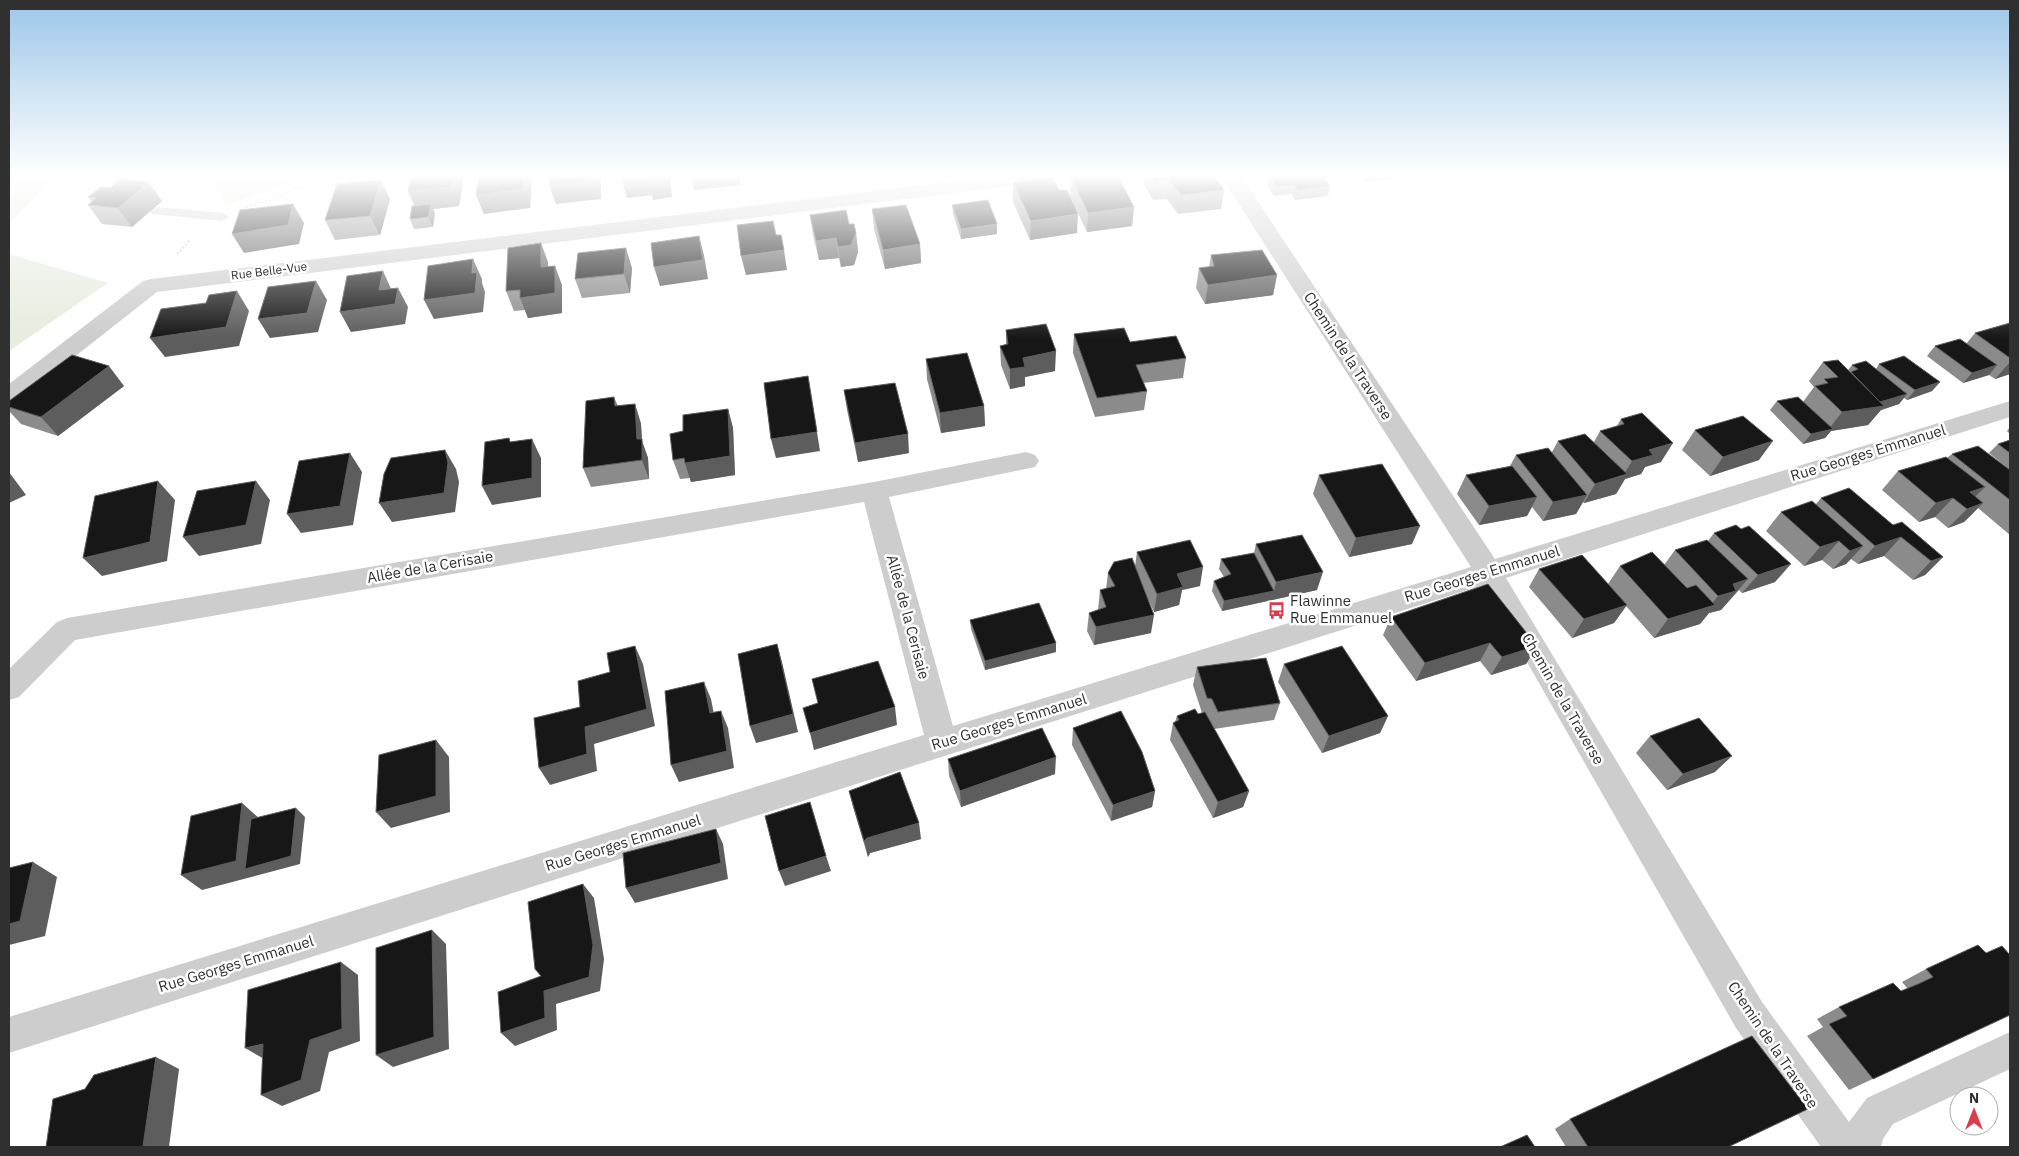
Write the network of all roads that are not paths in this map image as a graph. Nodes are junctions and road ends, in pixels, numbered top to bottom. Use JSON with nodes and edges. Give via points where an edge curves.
{"nodes":[{"id":1,"x":605,"y":230,"type":"edge"},
{"id":2,"x":1266,"y":230,"type":"edge"},
{"id":3,"x":9,"y":396,"type":"edge"},
{"id":4,"x":2010,"y":408,"type":"edge"},
{"id":5,"x":1026,"y":461,"type":"dead end"},
{"id":6,"x":874,"y":491,"type":"junction"},
{"id":7,"x":1489,"y":572,"type":"junction"},
{"id":8,"x":9,"y":688,"type":"edge"},
{"id":9,"x":942,"y":743,"type":"junction"},
{"id":10,"x":9,"y":1035,"type":"edge"},
{"id":11,"x":2010,"y":1050,"type":"edge"},
{"id":12,"x":1844,"y":1147,"type":"edge"},
{"id":13,"x":1862,"y":1147,"type":"edge"}],
"edges":[{"from":1,"to":3,"type":"street","name":"Rue Belle-Vue","via":[[151,286]]},
{"from":2,"to":7,"type":"street","name":"Chemin de la Traverse"},
{"from":4,"to":7,"type":"street","name":"Rue Georges Emmanuel"},
{"from":5,"to":6,"type":"street","name":"Allée de la Cerisaie"},
{"from":6,"to":8,"type":"street","name":"Allée de la Cerisaie","via":[[67,630]]},
{"from":6,"to":9,"type":"street","name":"Allée de la Cerisaie"},
{"from":7,"to":9,"type":"street","name":"Rue Georges Emmanuel"},
{"from":7,"to":12,"type":"street","name":"Chemin de la Traverse","via":[[1749,1015]]},
{"from":9,"to":10,"type":"street","name":"Rue Georges Emmanuel"},
{"from":11,"to":13,"type":"street","via":[[1880,1111],[1865,1132]]}]}
